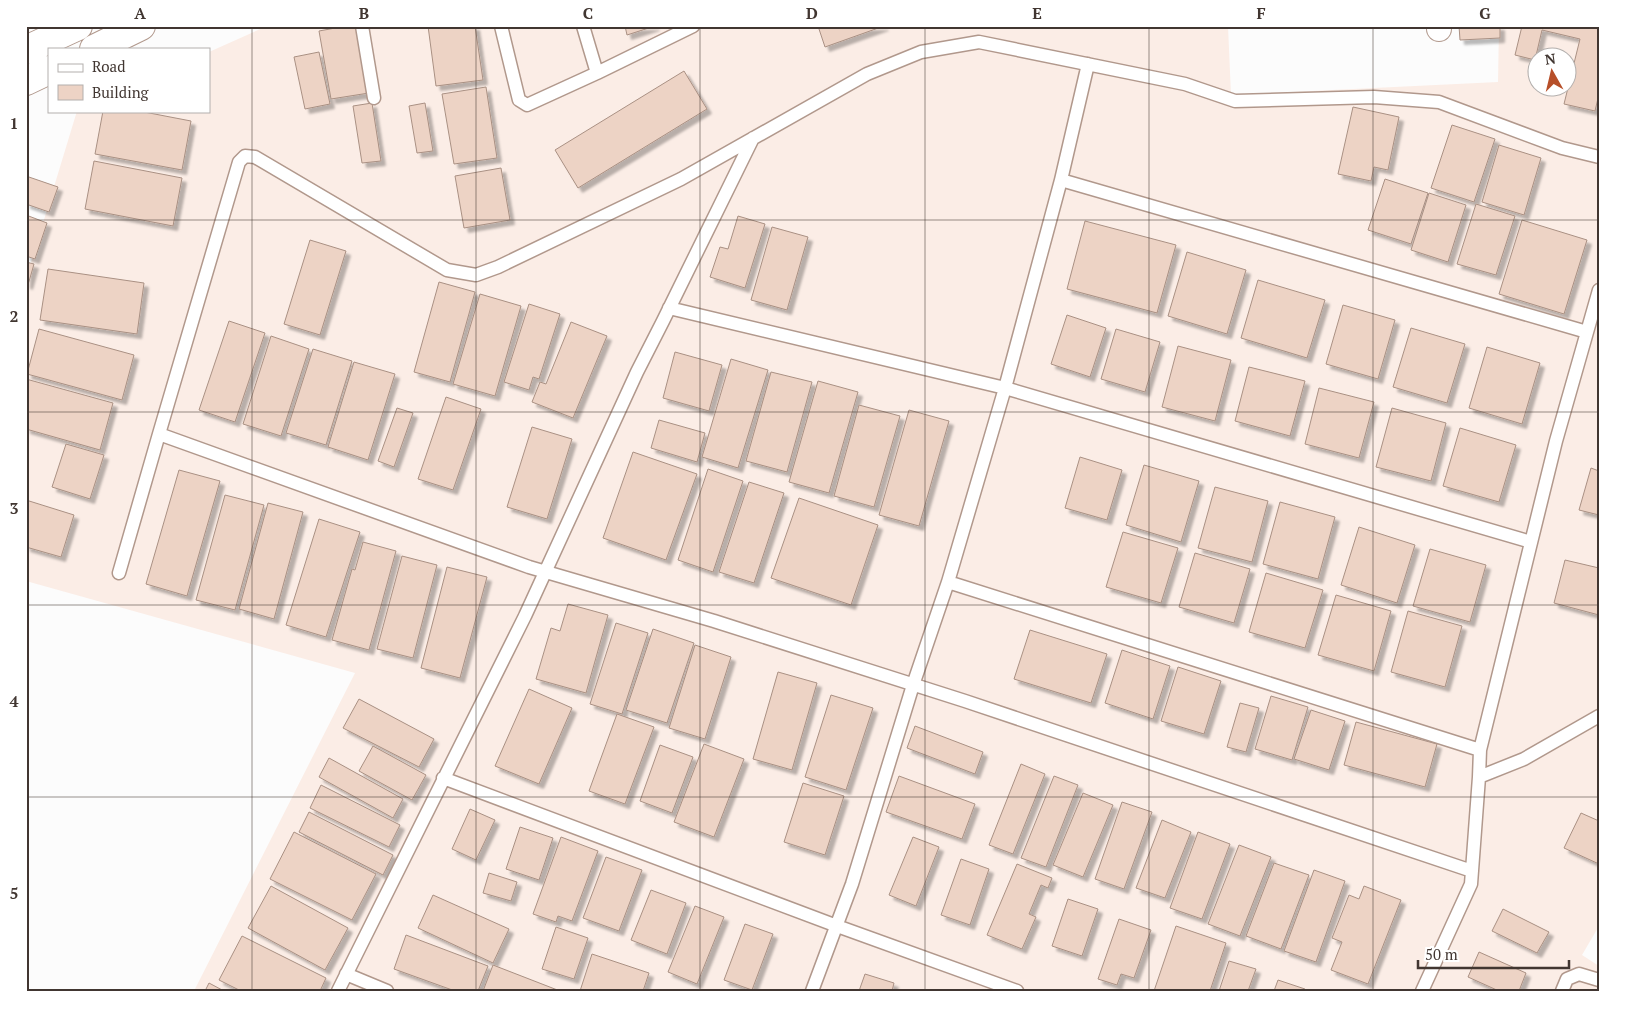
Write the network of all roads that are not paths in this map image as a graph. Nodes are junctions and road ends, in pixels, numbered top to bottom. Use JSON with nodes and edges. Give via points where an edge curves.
{"nodes":[{"id":1,"x":78,"y":26,"type":"edge"},
{"id":2,"x":141,"y":26,"type":"edge"},
{"id":3,"x":362,"y":26,"type":"edge"},
{"id":4,"x":501,"y":26,"type":"edge"},
{"id":5,"x":583,"y":26,"type":"edge"},
{"id":6,"x":693,"y":26,"type":"edge"},
{"id":7,"x":96,"y":48,"type":"edge"},
{"id":8,"x":26,"y":50,"type":"edge"},
{"id":9,"x":1088,"y":64,"type":"junction"},
{"id":10,"x":597,"y":73,"type":"junction"},
{"id":11,"x":374,"y":98,"type":"dead end"},
{"id":12,"x":753,"y":138,"type":"junction"},
{"id":13,"x":1599,"y":158,"type":"edge"},
{"id":14,"x":1061,"y":180,"type":"junction"},
{"id":15,"x":1599,"y":290,"type":"edge"},
{"id":16,"x":669,"y":308,"type":"junction"},
{"id":17,"x":1587,"y":332,"type":"junction"},
{"id":18,"x":1005,"y":388,"type":"junction"},
{"id":19,"x":159,"y":434,"type":"junction"},
{"id":20,"x":1531,"y":542,"type":"junction"},
{"id":21,"x":545,"y":572,"type":"junction"},
{"id":22,"x":118,"y":573,"type":"dead end"},
{"id":23,"x":948,"y":582,"type":"junction"},
{"id":24,"x":913,"y":685,"type":"junction"},
{"id":25,"x":1599,"y":716,"type":"edge"},
{"id":26,"x":1480,"y":750,"type":"junction"},
{"id":27,"x":1479,"y":777,"type":"junction"},
{"id":28,"x":443,"y":778,"type":"junction"},
{"id":29,"x":1472,"y":870,"type":"junction"},
{"id":30,"x":836,"y":926,"type":"junction"},
{"id":31,"x":346,"y":974,"type":"junction"},
{"id":32,"x":1599,"y":980,"type":"edge"},
{"id":33,"x":338,"y":991,"type":"edge"},
{"id":34,"x":387,"y":991,"type":"edge"},
{"id":35,"x":812,"y":991,"type":"edge"},
{"id":36,"x":1017,"y":991,"type":"edge"},
{"id":37,"x":1422,"y":991,"type":"edge"},
{"id":38,"x":1562,"y":991,"type":"edge"}],
"edges":[{"from":1,"to":8,"type":"main road"},
{"from":2,"to":7,"type":"main road"},
{"from":3,"to":11,"type":"lane"},
{"from":4,"to":10,"type":"lane","via":[[522,103],[528,105]]},
{"from":5,"to":10,"type":"lane"},
{"from":6,"to":10,"type":"lane"},
{"from":9,"to":12,"type":"lane","via":[[980,42],[921,52],[867,74]]},
{"from":9,"to":13,"type":"lane","via":[[1185,84],[1235,101],[1374,97],[1439,102],[1562,148]]},
{"from":9,"to":14,"type":"lane"},
{"from":12,"to":16,"type":"lane"},
{"from":12,"to":19,"type":"lane","via":[[681,179],[476,275],[447,270],[255,157],[245,156],[239,162]]},
{"from":14,"to":17,"type":"lane"},
{"from":14,"to":18,"type":"lane"},
{"from":15,"to":17,"type":"lane"},
{"from":16,"to":18,"type":"lane"},
{"from":16,"to":21,"type":"lane"},
{"from":17,"to":20,"type":"lane"},
{"from":18,"to":20,"type":"lane"},
{"from":18,"to":23,"type":"lane"},
{"from":19,"to":21,"type":"lane"},
{"from":19,"to":22,"type":"lane"},
{"from":20,"to":26,"type":"lane"},
{"from":21,"to":24,"type":"lane","via":[[714,621]]},
{"from":21,"to":28,"type":"lane"},
{"from":23,"to":24,"type":"lane"},
{"from":23,"to":26,"type":"lane"},
{"from":24,"to":29,"type":"lane"},
{"from":24,"to":30,"type":"lane"},
{"from":25,"to":27,"type":"lane","via":[[1524,759]]},
{"from":26,"to":27,"type":"lane"},
{"from":27,"to":29,"type":"lane"},
{"from":28,"to":30,"type":"lane"},
{"from":28,"to":31,"type":"lane"},
{"from":29,"to":37,"type":"lane","via":[[1471,884]]},
{"from":30,"to":35,"type":"lane"},
{"from":30,"to":36,"type":"lane"},
{"from":31,"to":33,"type":"lane"},
{"from":31,"to":34,"type":"lane"},
{"from":32,"to":38,"type":"lane","via":[[1579,974],[1567,979]]}]}
